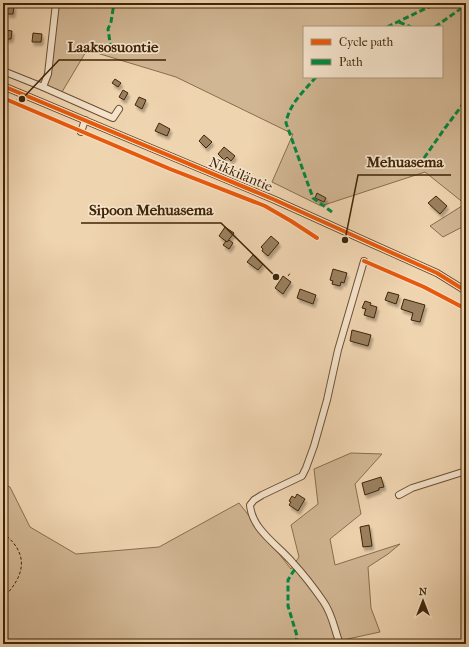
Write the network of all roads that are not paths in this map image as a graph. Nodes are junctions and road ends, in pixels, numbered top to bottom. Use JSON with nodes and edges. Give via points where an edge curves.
{"nodes":[{"id":1,"x":56,"y":3,"type":"edge"},
{"id":2,"x":3,"y":71,"type":"edge"},
{"id":3,"x":3,"y":86,"type":"edge"},
{"id":4,"x":42,"y":87,"type":"junction"},
{"id":5,"x":119,"y":109,"type":"dead end"},
{"id":6,"x":85,"y":120,"type":"junction"},
{"id":7,"x":81,"y":132,"type":"dead end"},
{"id":8,"x":364,"y":261,"type":"dead end"},
{"id":9,"x":466,"y":291,"type":"edge"},
{"id":10,"x":466,"y":471,"type":"edge"},
{"id":11,"x":400,"y":495,"type":"dead end"},
{"id":12,"x":340,"y":644,"type":"edge"}],
"edges":[{"from":1,"to":4,"type":"street","via":[[48,74]]},
{"from":2,"to":4,"type":"street"},
{"from":3,"to":6,"type":"street","name":"Nikkiläntie"},
{"from":4,"to":5,"type":"street","via":[[113,118]]},
{"from":6,"to":7,"type":"street"},
{"from":6,"to":9,"type":"street","name":"Nikkiläntie","via":[[275,200],[437,273]]},
{"from":8,"to":12,"type":"street","via":[[306,468],[302,476],[262,495],[250,505],[252,516],[259,527],[292,562],[329,610]]},
{"from":10,"to":11,"type":"street","via":[[412,488]]}]}
